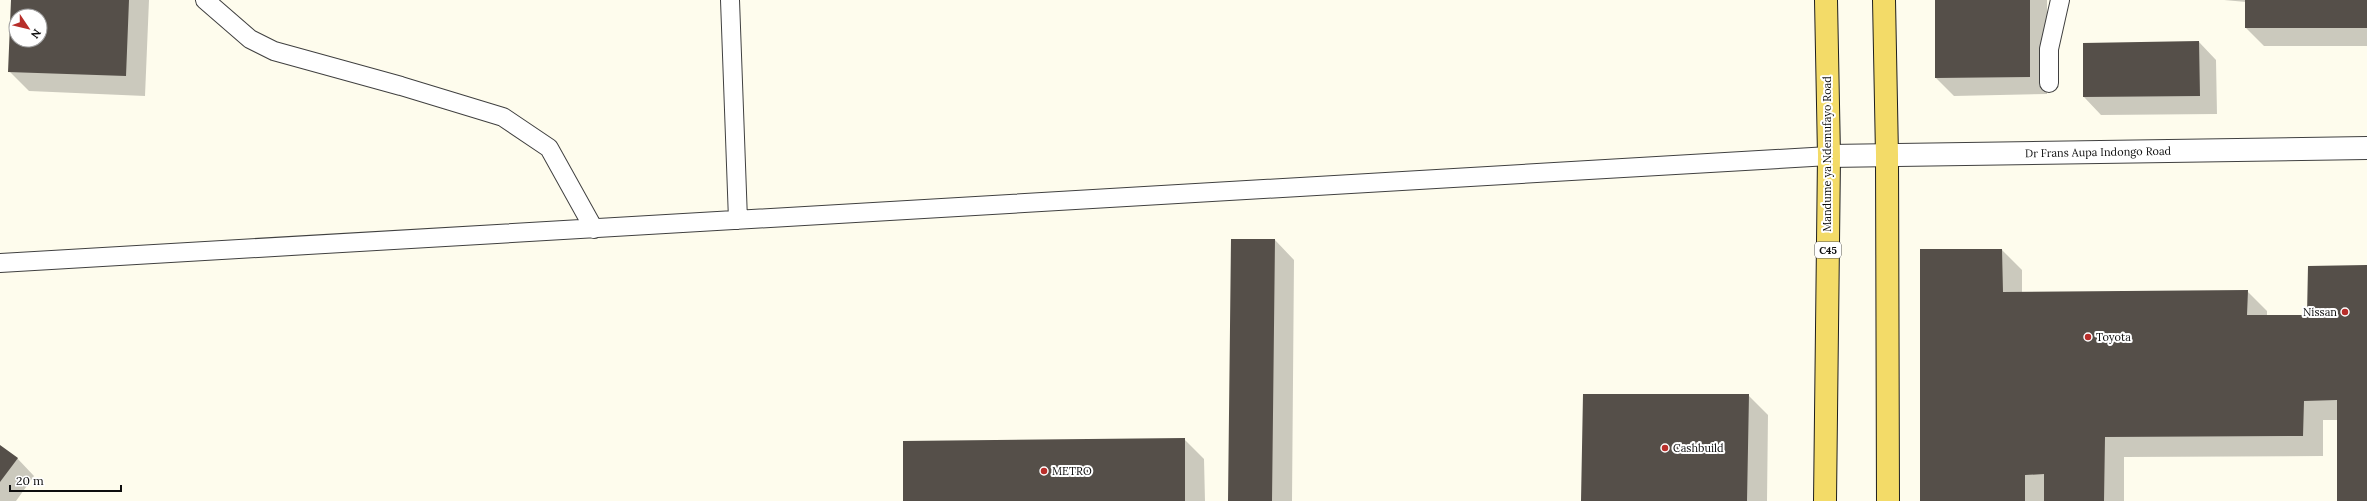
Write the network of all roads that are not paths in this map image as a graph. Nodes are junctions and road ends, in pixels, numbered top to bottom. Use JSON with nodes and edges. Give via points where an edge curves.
{"nodes":[{"id":1,"x":205,"y":0,"type":"edge"},
{"id":2,"x":730,"y":0,"type":"edge"},
{"id":3,"x":1826,"y":0,"type":"edge"},
{"id":4,"x":1884,"y":0,"type":"edge"},
{"id":5,"x":2060,"y":0,"type":"edge"},
{"id":6,"x":2049,"y":83,"type":"dead end"},
{"id":7,"x":2367,"y":148,"type":"edge"},
{"id":8,"x":1887,"y":155,"type":"junction"},
{"id":9,"x":1829,"y":156,"type":"junction"},
{"id":10,"x":738,"y":220,"type":"junction"},
{"id":11,"x":594,"y":229,"type":"junction"},
{"id":12,"x":0,"y":263,"type":"edge"},
{"id":13,"x":1825,"y":501,"type":"edge"},
{"id":14,"x":1888,"y":501,"type":"edge"}],
"edges":[{"from":1,"to":11,"type":"lane","via":[[250,39],[274,51],[503,117],[549,148]]},
{"from":2,"to":10,"type":"lane"},
{"from":3,"to":9,"type":"main road","name":"Mandume ya Ndemufayo Road","number":"C45"},
{"from":4,"to":8,"type":"main road"},
{"from":5,"to":6,"type":"lane","via":[[2049,49]]},
{"from":7,"to":8,"type":"street","name":"Dr Frans Aupa Indongo Road"},
{"from":8,"to":9,"type":"street","name":"Dr Frans Aupa Indongo Road"},
{"from":8,"to":14,"type":"main road"},
{"from":9,"to":10,"type":"lane"},
{"from":9,"to":13,"type":"main road","name":"Mandume ya Ndemufayo Road","number":"C45"},
{"from":10,"to":11,"type":"lane"},
{"from":11,"to":12,"type":"lane"}]}
